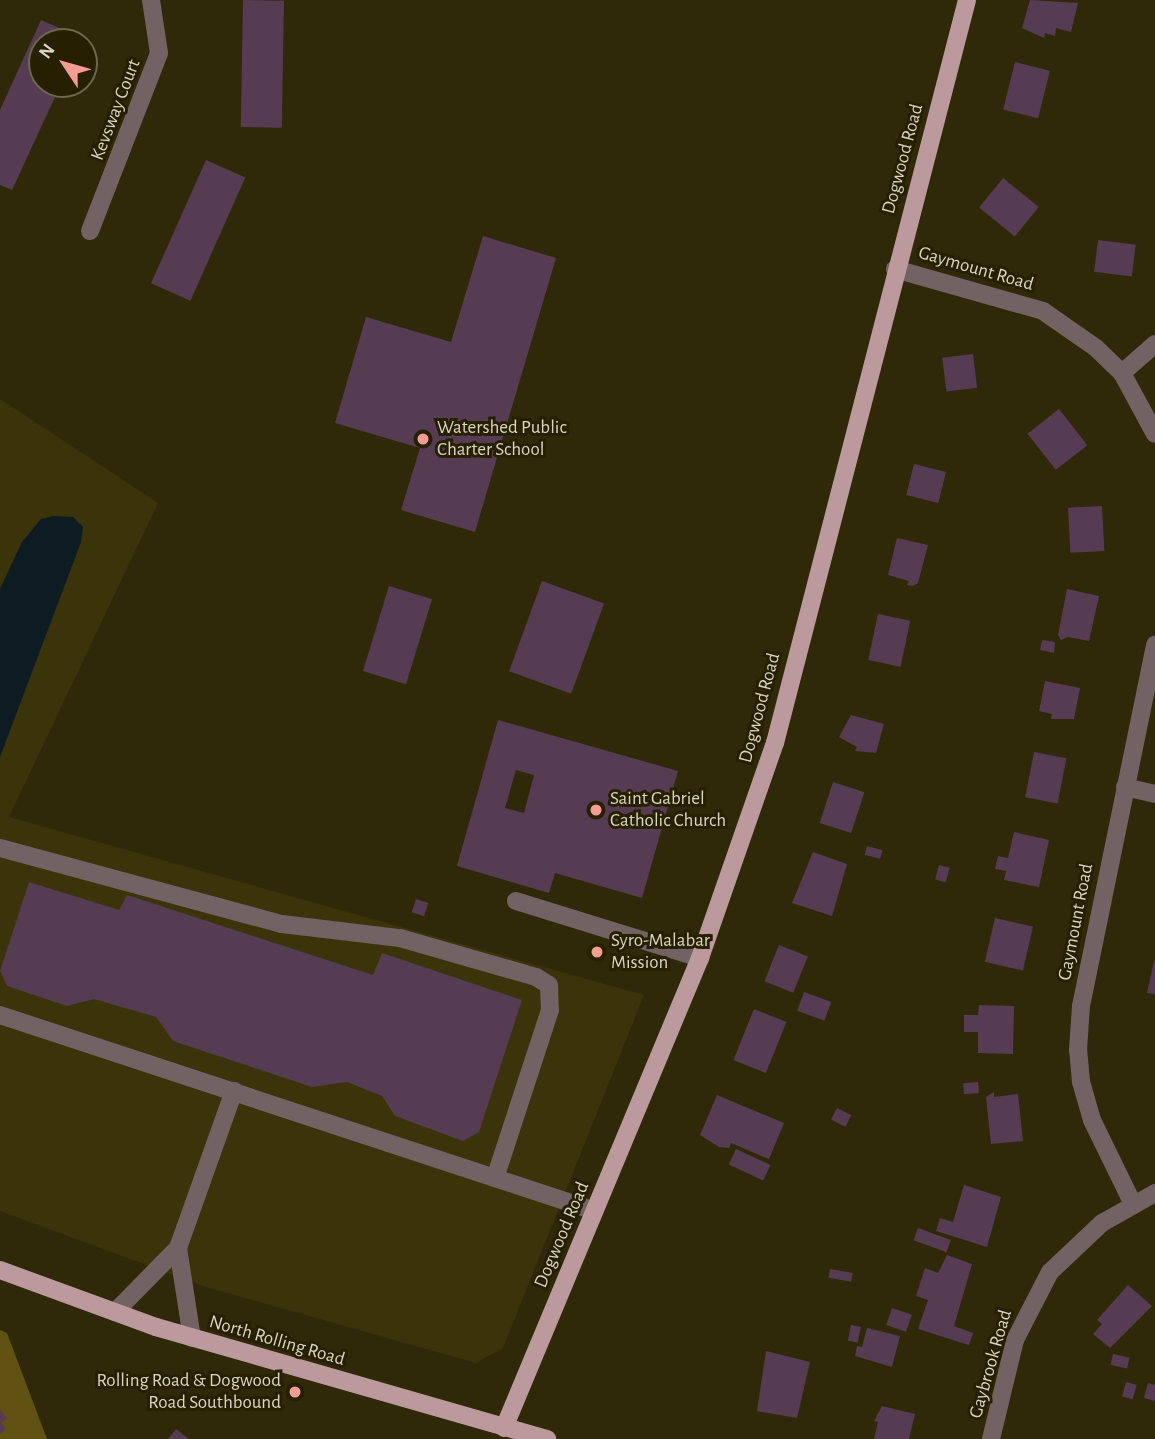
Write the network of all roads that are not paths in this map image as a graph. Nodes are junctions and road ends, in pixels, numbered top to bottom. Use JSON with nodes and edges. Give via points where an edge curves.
{"nodes":[{"id":1,"x":151,"y":0,"type":"edge"},
{"id":2,"x":967,"y":0,"type":"edge"},
{"id":3,"x":90,"y":231,"type":"dead end"},
{"id":4,"x":895,"y":268,"type":"junction"},
{"id":5,"x":1155,"y":344,"type":"edge"},
{"id":6,"x":1122,"y":373,"type":"junction"},
{"id":7,"x":1155,"y":434,"type":"edge"},
{"id":8,"x":1155,"y":644,"type":"edge"},
{"id":9,"x":1125,"y":787,"type":"junction"},
{"id":10,"x":1155,"y":794,"type":"edge"},
{"id":11,"x":0,"y":848,"type":"edge"},
{"id":12,"x":516,"y":901,"type":"dead end"},
{"id":13,"x":701,"y":958,"type":"junction"},
{"id":14,"x":0,"y":1015,"type":"edge"},
{"id":15,"x":234,"y":1091,"type":"junction"},
{"id":16,"x":495,"y":1178,"type":"junction"},
{"id":17,"x":1155,"y":1192,"type":"edge"},
{"id":18,"x":1132,"y":1202,"type":"junction"},
{"id":19,"x":595,"y":1211,"type":"junction"},
{"id":20,"x":178,"y":1248,"type":"junction"},
{"id":21,"x":0,"y":1270,"type":"edge"},
{"id":22,"x":115,"y":1312,"type":"junction"},
{"id":23,"x":192,"y":1338,"type":"junction"},
{"id":24,"x":501,"y":1434,"type":"edge"},
{"id":25,"x":547,"y":1439,"type":"edge"},
{"id":26,"x":992,"y":1439,"type":"edge"}],
"edges":[{"from":1,"to":3,"type":"street","name":"Kevsway Court","via":[[159,53]]},
{"from":2,"to":4,"type":"main road","name":"Dogwood Road"},
{"from":4,"to":6,"type":"street","name":"Gaymount Road","via":[[1043,310]]},
{"from":4,"to":13,"type":"main road","name":"Dogwood Road","via":[[775,743]]},
{"from":5,"to":6,"type":"street"},
{"from":6,"to":7,"type":"street","name":"Gaymount Road"},
{"from":8,"to":9,"type":"street","name":"Gaymount Road"},
{"from":9,"to":10,"type":"street"},
{"from":9,"to":18,"type":"street","name":"Gaymount Road","via":[[1081,1006],[1078,1050],[1092,1120]]},
{"from":11,"to":16,"type":"street","via":[[282,924],[400,937],[536,977],[549,985],[550,1010]]},
{"from":12,"to":13,"type":"street"},
{"from":13,"to":19,"type":"main road","name":"Dogwood Road"},
{"from":14,"to":15,"type":"street"},
{"from":15,"to":16,"type":"street"},
{"from":15,"to":20,"type":"street"},
{"from":16,"to":19,"type":"street"},
{"from":17,"to":18,"type":"street","name":"Gaybrook Road"},
{"from":18,"to":26,"type":"street","name":"Gaybrook Road","via":[[1073,1246],[1030,1304],[1015,1340]]},
{"from":19,"to":24,"type":"main road","name":"Dogwood Road"},
{"from":20,"to":22,"type":"street"},
{"from":20,"to":23,"type":"street"},
{"from":21,"to":22,"type":"main road","name":"North Rolling Road"},
{"from":22,"to":23,"type":"main road","name":"North Rolling Road"},
{"from":23,"to":24,"type":"main road","name":"North Rolling Road"},
{"from":24,"to":25,"type":"main road","name":"North Rolling Road"}]}
